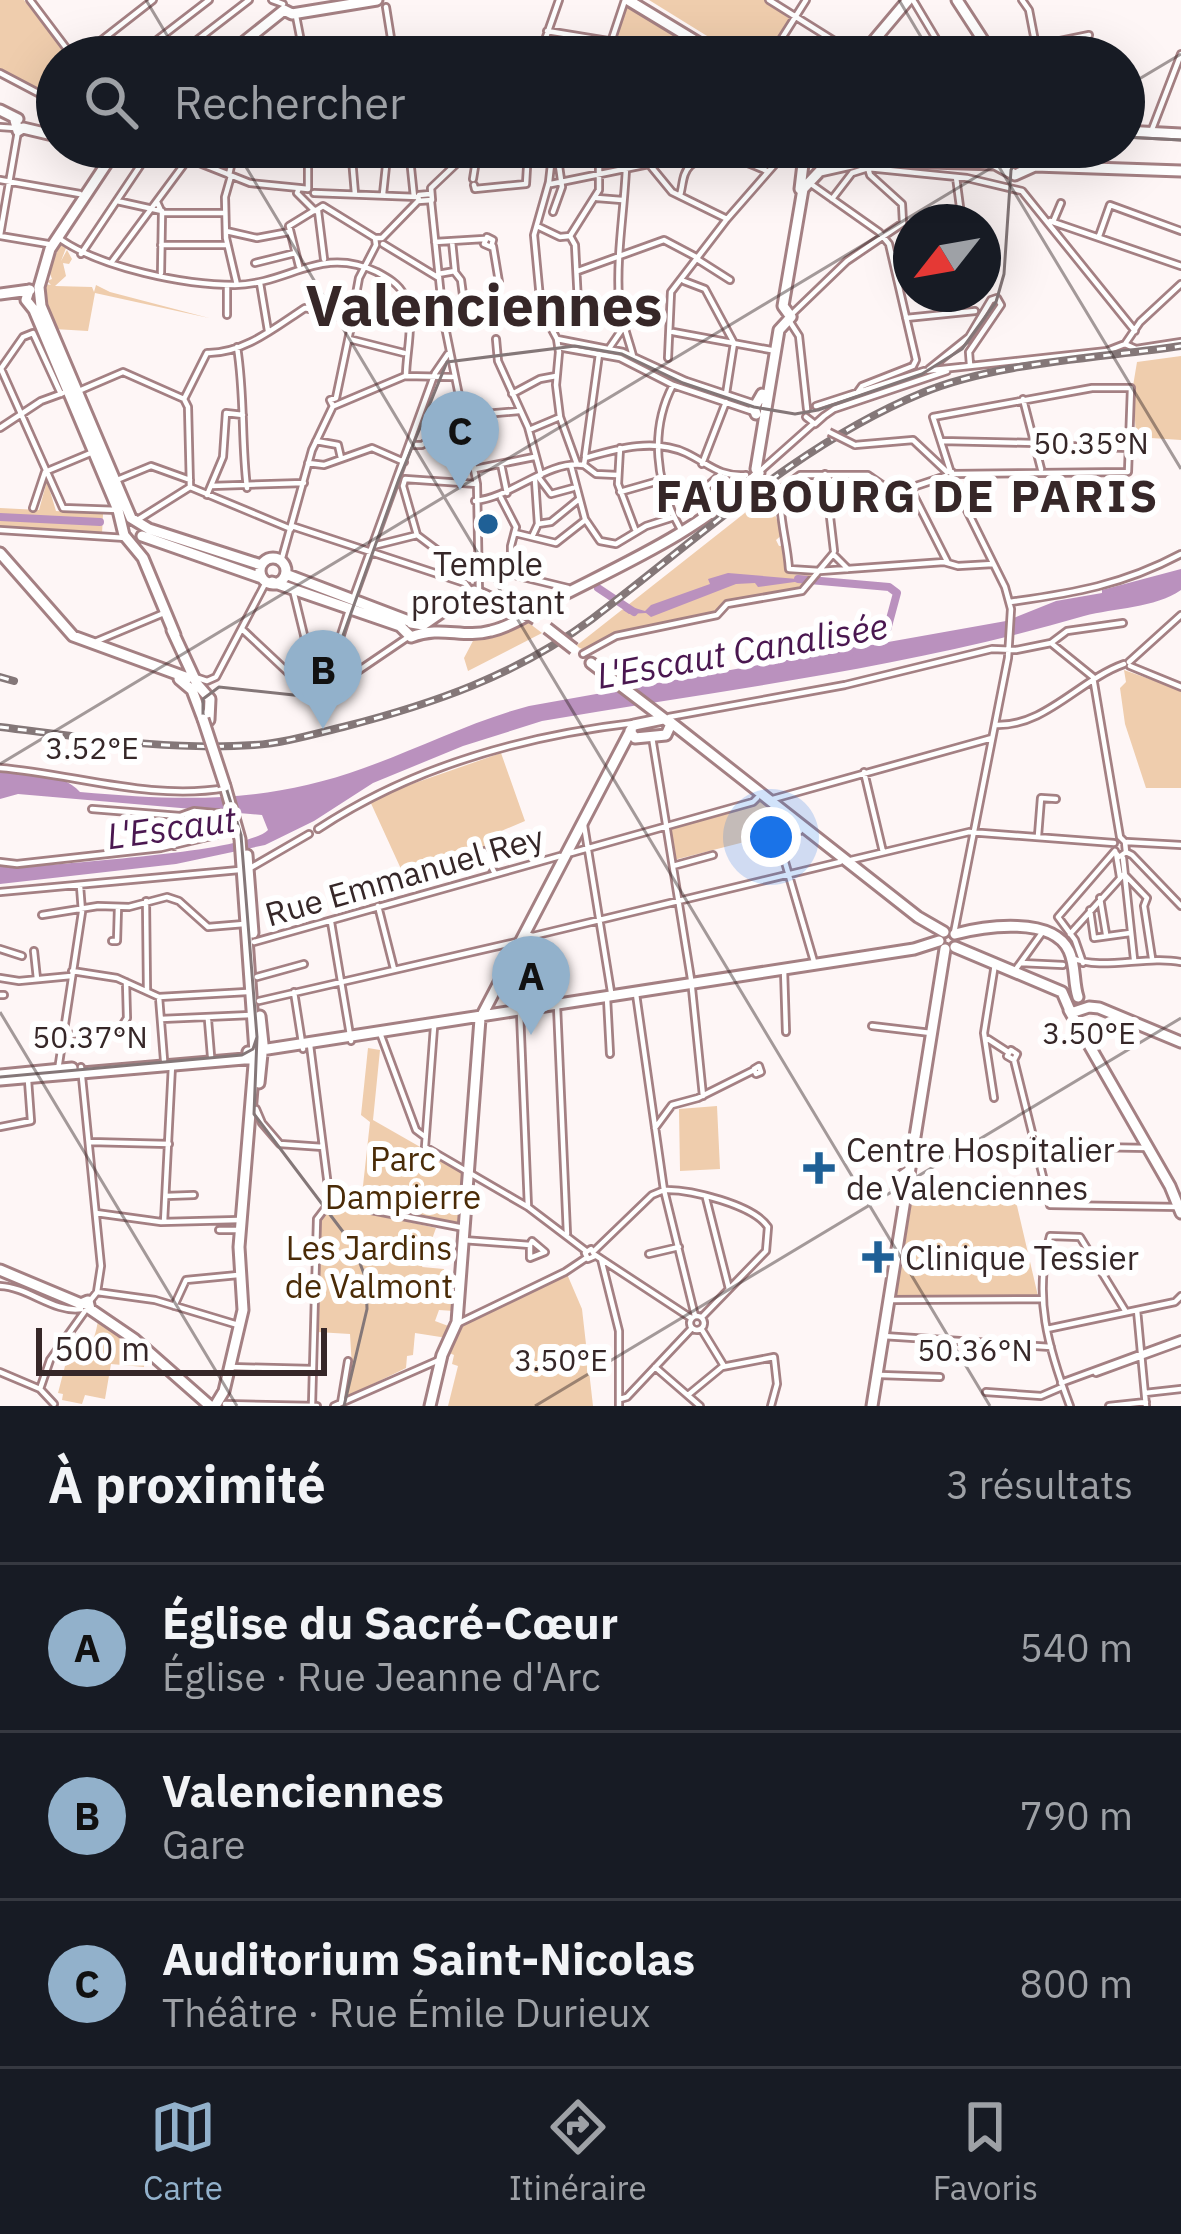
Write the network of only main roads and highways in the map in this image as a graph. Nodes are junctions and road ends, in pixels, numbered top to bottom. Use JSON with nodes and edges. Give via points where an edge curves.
{"nodes":[{"id":1,"x":298,"y":0,"type":"edge"},
{"id":2,"x":630,"y":0,"type":"edge"},
{"id":3,"x":911,"y":0,"type":"edge"},
{"id":4,"x":958,"y":0,"type":"edge"},
{"id":5,"x":383,"y":2,"type":"edge"},
{"id":6,"x":286,"y":8,"type":"edge"},
{"id":7,"x":253,"y":36,"type":"edge"},
{"id":8,"x":690,"y":36,"type":"edge"},
{"id":9,"x":879,"y":36,"type":"edge"},
{"id":10,"x":981,"y":36,"type":"edge"},
{"id":11,"x":0,"y":110,"type":"edge"},
{"id":12,"x":36,"y":131,"type":"edge"},
{"id":13,"x":1145,"y":132,"type":"edge"},
{"id":14,"x":1181,"y":134,"type":"edge"},
{"id":15,"x":1145,"y":165,"type":"edge"},
{"id":16,"x":97,"y":168,"type":"edge"},
{"id":17,"x":97,"y":168,"type":"edge"},
{"id":18,"x":804,"y":168,"type":"edge"},
{"id":19,"x":833,"y":168,"type":"edge"},
{"id":20,"x":1181,"y":168,"type":"edge"},
{"id":21,"x":48,"y":242,"type":"junction"},
{"id":22,"x":0,"y":294,"type":"edge"},
{"id":23,"x":33,"y":296,"type":"junction"},
{"id":24,"x":784,"y":318,"type":"junction"},
{"id":25,"x":69,"y":393,"type":"junction"},
{"id":26,"x":759,"y":409,"type":"junction"},
{"id":27,"x":751,"y":475,"type":"junction"},
{"id":28,"x":132,"y":531,"type":"junction"},
{"id":29,"x":680,"y":531,"type":"junction"},
{"id":30,"x":0,"y":554,"type":"edge"},
{"id":31,"x":261,"y":566,"type":"junction"},
{"id":32,"x":619,"y":566,"type":"junction"},
{"id":33,"x":288,"y":575,"type":"junction"},
{"id":34,"x":266,"y":582,"type":"junction"},
{"id":35,"x":156,"y":591,"type":"junction"},
{"id":36,"x":353,"y":606,"type":"junction"},
{"id":37,"x":521,"y":611,"type":"junction"},
{"id":38,"x":437,"y":623,"type":"junction"},
{"id":39,"x":540,"y":623,"type":"junction"},
{"id":40,"x":175,"y":635,"type":"junction"},
{"id":41,"x":192,"y":680,"type":"junction"},
{"id":42,"x":646,"y":709,"type":"junction"},
{"id":43,"x":668,"y":725,"type":"junction"},
{"id":44,"x":634,"y":730,"type":"junction"},
{"id":45,"x":245,"y":865,"type":"junction"},
{"id":46,"x":945,"y":941,"type":"junction"},
{"id":47,"x":981,"y":958,"type":"junction"},
{"id":48,"x":946,"y":963,"type":"junction"},
{"id":49,"x":255,"y":996,"type":"junction"},
{"id":50,"x":1077,"y":1005,"type":"junction"},
{"id":51,"x":480,"y":1018,"type":"junction"},
{"id":52,"x":1181,"y":1040,"type":"edge"},
{"id":53,"x":255,"y":1055,"type":"junction"},
{"id":54,"x":168,"y":1063,"type":"junction"},
{"id":55,"x":58,"y":1072,"type":"junction"},
{"id":56,"x":0,"y":1078,"type":"edge"},
{"id":57,"x":1181,"y":1210,"type":"edge"},
{"id":58,"x":242,"y":1226,"type":"junction"},
{"id":59,"x":0,"y":1270,"type":"edge"},
{"id":60,"x":218,"y":1403,"type":"edge"},
{"id":61,"x":430,"y":1406,"type":"edge"},
{"id":62,"x":872,"y":1406,"type":"edge"}],
"edges":[{"from":1,"to":6,"type":"main road","via":[[300,8]]},
{"from":2,"to":8,"type":"main road"},
{"from":3,"to":9,"type":"main road"},
{"from":4,"to":10,"type":"main road"},
{"from":5,"to":6,"type":"main road"},
{"from":6,"to":7,"type":"main road"},
{"from":11,"to":12,"type":"main road"},
{"from":13,"to":14,"type":"main road"},
{"from":15,"to":20,"type":"main road"},
{"from":16,"to":21,"type":"main road"},
{"from":17,"to":21,"type":"main road"},
{"from":18,"to":24,"type":"main road"},
{"from":19,"to":24,"type":"main road","via":[[807,181]]},
{"from":21,"to":23,"type":"main road"},
{"from":22,"to":23,"type":"main road"},
{"from":23,"to":25,"type":"main road"},
{"from":23,"to":25,"type":"main road","via":[[35,328]]},
{"from":24,"to":26,"type":"main road"},
{"from":24,"to":26,"type":"main road"},
{"from":25,"to":28,"type":"main road"},
{"from":25,"to":28,"type":"main road"},
{"from":26,"to":27,"type":"main road"},
{"from":27,"to":29,"type":"main road"},
{"from":27,"to":29,"type":"main road"},
{"from":28,"to":31,"type":"main road"},
{"from":28,"to":34,"type":"main road"},
{"from":28,"to":35,"type":"main road"},
{"from":29,"to":32,"type":"main road"},
{"from":30,"to":41,"type":"main road","via":[[63,627]]},
{"from":31,"to":33,"type":"main road","via":[[282,558]]},
{"from":31,"to":34,"type":"main road"},
{"from":32,"to":37,"type":"main road","via":[[553,589]]},
{"from":32,"to":38,"type":"main road","via":[[495,630]]},
{"from":32,"to":39,"type":"main road","via":[[550,608]]},
{"from":33,"to":34,"type":"main road"},
{"from":33,"to":36,"type":"main road"},
{"from":34,"to":36,"type":"main road"},
{"from":35,"to":40,"type":"main road"},
{"from":35,"to":40,"type":"main road"},
{"from":36,"to":38,"type":"main road","via":[[410,630]]},
{"from":37,"to":38,"type":"main road","via":[[472,594]]},
{"from":37,"to":39,"type":"main road","bridge":true},
{"from":39,"to":42,"type":"main road","bridge":true},
{"from":40,"to":41,"type":"main road"},
{"from":41,"to":45,"type":"main road","bridge":true,"via":[[210,700],[206,719]]},
{"from":42,"to":43,"type":"main road"},
{"from":42,"to":44,"type":"main road"},
{"from":43,"to":44,"type":"main road"},
{"from":43,"to":44,"type":"main road","via":[[652,737]]},
{"from":43,"to":46,"type":"main road"},
{"from":44,"to":51,"type":"main road"},
{"from":45,"to":49,"type":"main road"},
{"from":45,"to":49,"type":"main road"},
{"from":46,"to":47,"type":"main road"},
{"from":46,"to":48,"type":"main road"},
{"from":46,"to":48,"type":"main road","via":[[939,952]]},
{"from":46,"to":50,"type":"main road","via":[[983,929],[1044,930],[1060,938],[1073,962]]},
{"from":46,"to":51,"type":"main road"},
{"from":47,"to":48,"type":"main road","via":[[962,954]]},
{"from":47,"to":50,"type":"main road","via":[[1017,968]]},
{"from":48,"to":62,"type":"main road"},
{"from":49,"to":53,"type":"main road"},
{"from":49,"to":53,"type":"main road"},
{"from":50,"to":52,"type":"main road"},
{"from":50,"to":57,"type":"main road"},
{"from":51,"to":53,"type":"main road"},
{"from":51,"to":61,"type":"main road","via":[[457,1324]]},
{"from":53,"to":54,"type":"main road"},
{"from":53,"to":54,"type":"main road"},
{"from":53,"to":58,"type":"main road"},
{"from":53,"to":58,"type":"main road"},
{"from":54,"to":55,"type":"main road"},
{"from":55,"to":56,"type":"main road"},
{"from":55,"to":56,"type":"main road"},
{"from":58,"to":60,"type":"main road","via":[[242,1326]]},
{"from":59,"to":60,"type":"main road","via":[[85,1307]]}]}
